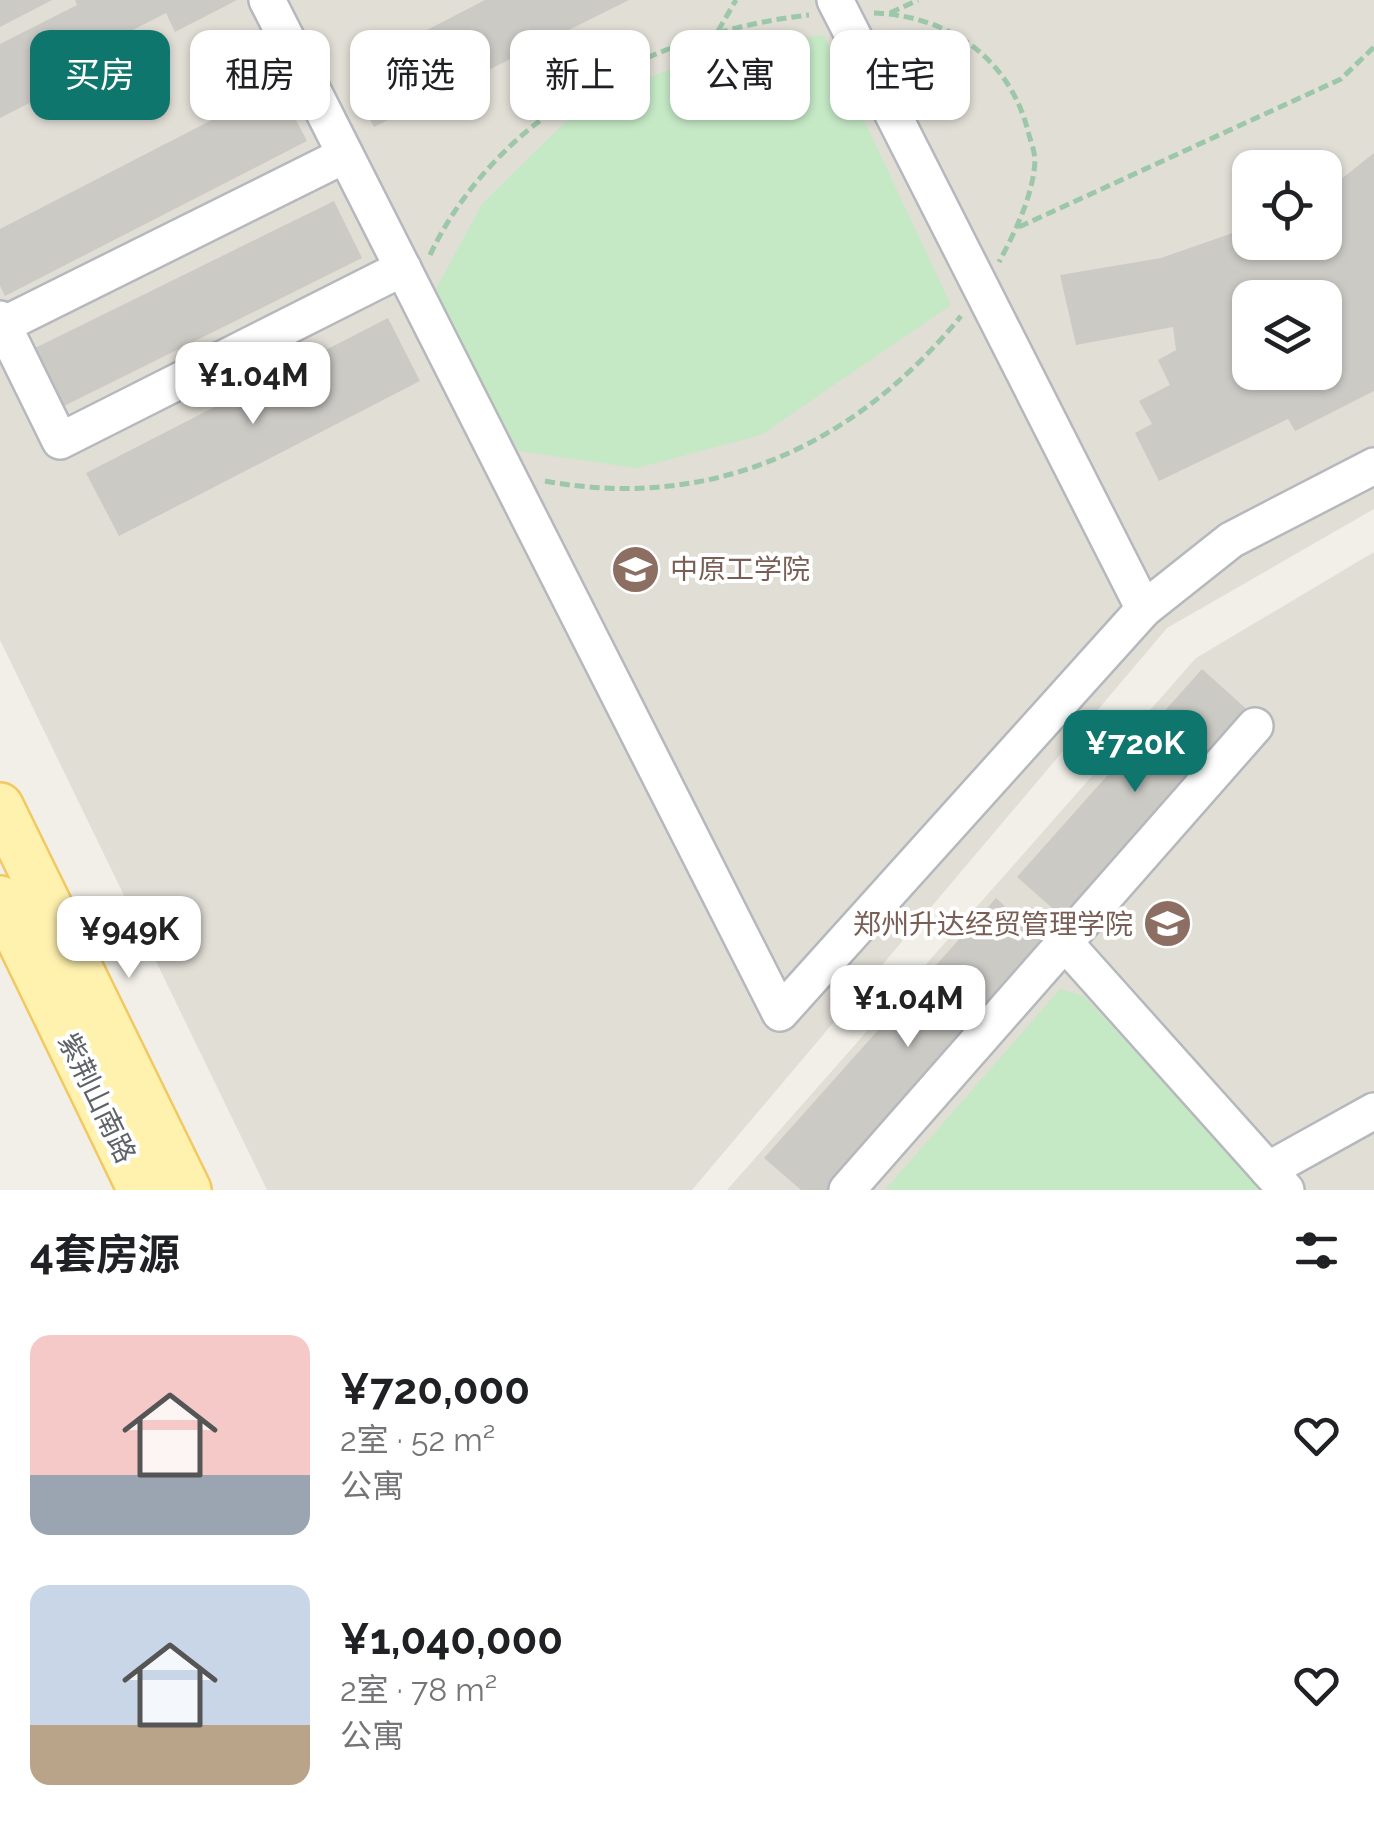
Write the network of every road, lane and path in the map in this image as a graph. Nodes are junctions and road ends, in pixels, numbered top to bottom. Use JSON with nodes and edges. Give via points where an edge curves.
{"nodes":[{"id":1,"x":267,"y":0,"type":"edge"},
{"id":2,"x":736,"y":0,"type":"edge"},
{"id":3,"x":912,"y":1,"type":"edge"},
{"id":4,"x":838,"y":6,"type":"edge"},
{"id":5,"x":890,"y":14,"type":"junction"},
{"id":6,"x":719,"y":30,"type":"edge"},
{"id":7,"x":725,"y":30,"type":"edge"},
{"id":8,"x":670,"y":46,"type":"edge"},
{"id":9,"x":1374,"y":47,"type":"edge"},
{"id":10,"x":345,"y":155,"type":"junction"},
{"id":11,"x":1018,"y":227,"type":"junction"},
{"id":12,"x":408,"y":278,"type":"junction"},
{"id":13,"x":982,"y":290,"type":"junction"},
{"id":14,"x":2,"y":322,"type":"edge"},
{"id":15,"x":1374,"y":466,"type":"edge"},
{"id":16,"x":507,"y":474,"type":"junction"},
{"id":17,"x":1144,"y":609,"type":"junction"},
{"id":18,"x":1255,"y":726,"type":"dead end"},
{"id":19,"x":0,"y":806,"type":"edge"},
{"id":20,"x":0,"y":899,"type":"edge"},
{"id":21,"x":1065,"y":943,"type":"junction"},
{"id":22,"x":1374,"y":1111,"type":"edge"},
{"id":23,"x":1277,"y":1180,"type":"edge"},
{"id":24,"x":141,"y":1190,"type":"edge"},
{"id":25,"x":188,"y":1190,"type":"edge"},
{"id":26,"x":847,"y":1190,"type":"edge"}],
"edges":[{"from":1,"to":10,"type":"lane"},
{"from":2,"to":6,"type":"path"},
{"from":3,"to":5,"type":"path"},
{"from":4,"to":5,"type":"path"},
{"from":4,"to":7,"type":"path"},
{"from":4,"to":13,"type":"lane"},
{"from":5,"to":11,"type":"path","via":[[936,25],[988,56],[1020,101],[1035,159]]},
{"from":8,"to":12,"type":"path","via":[[608,74],[506,151],[446,220]]},
{"from":9,"to":11,"type":"path","via":[[1341,79]]},
{"from":10,"to":12,"type":"lane"},
{"from":10,"to":14,"type":"lane"},
{"from":11,"to":13,"type":"path"},
{"from":12,"to":14,"type":"lane","via":[[60,441]]},
{"from":12,"to":16,"type":"lane"},
{"from":13,"to":16,"type":"path","via":[[920,366],[851,422],[760,468],[673,489],[581,488]]},
{"from":13,"to":17,"type":"lane"},
{"from":15,"to":17,"type":"lane","via":[[1231,540]]},
{"from":16,"to":17,"type":"lane","via":[[780,1013]]},
{"from":18,"to":21,"type":"lane"},
{"from":19,"to":25,"type":"main road","name":"紫荆山南路"},
{"from":20,"to":24,"type":"main road","name":"紫荆山南路"},
{"from":21,"to":23,"type":"lane"},
{"from":21,"to":26,"type":"lane"},
{"from":22,"to":23,"type":"lane"}]}
